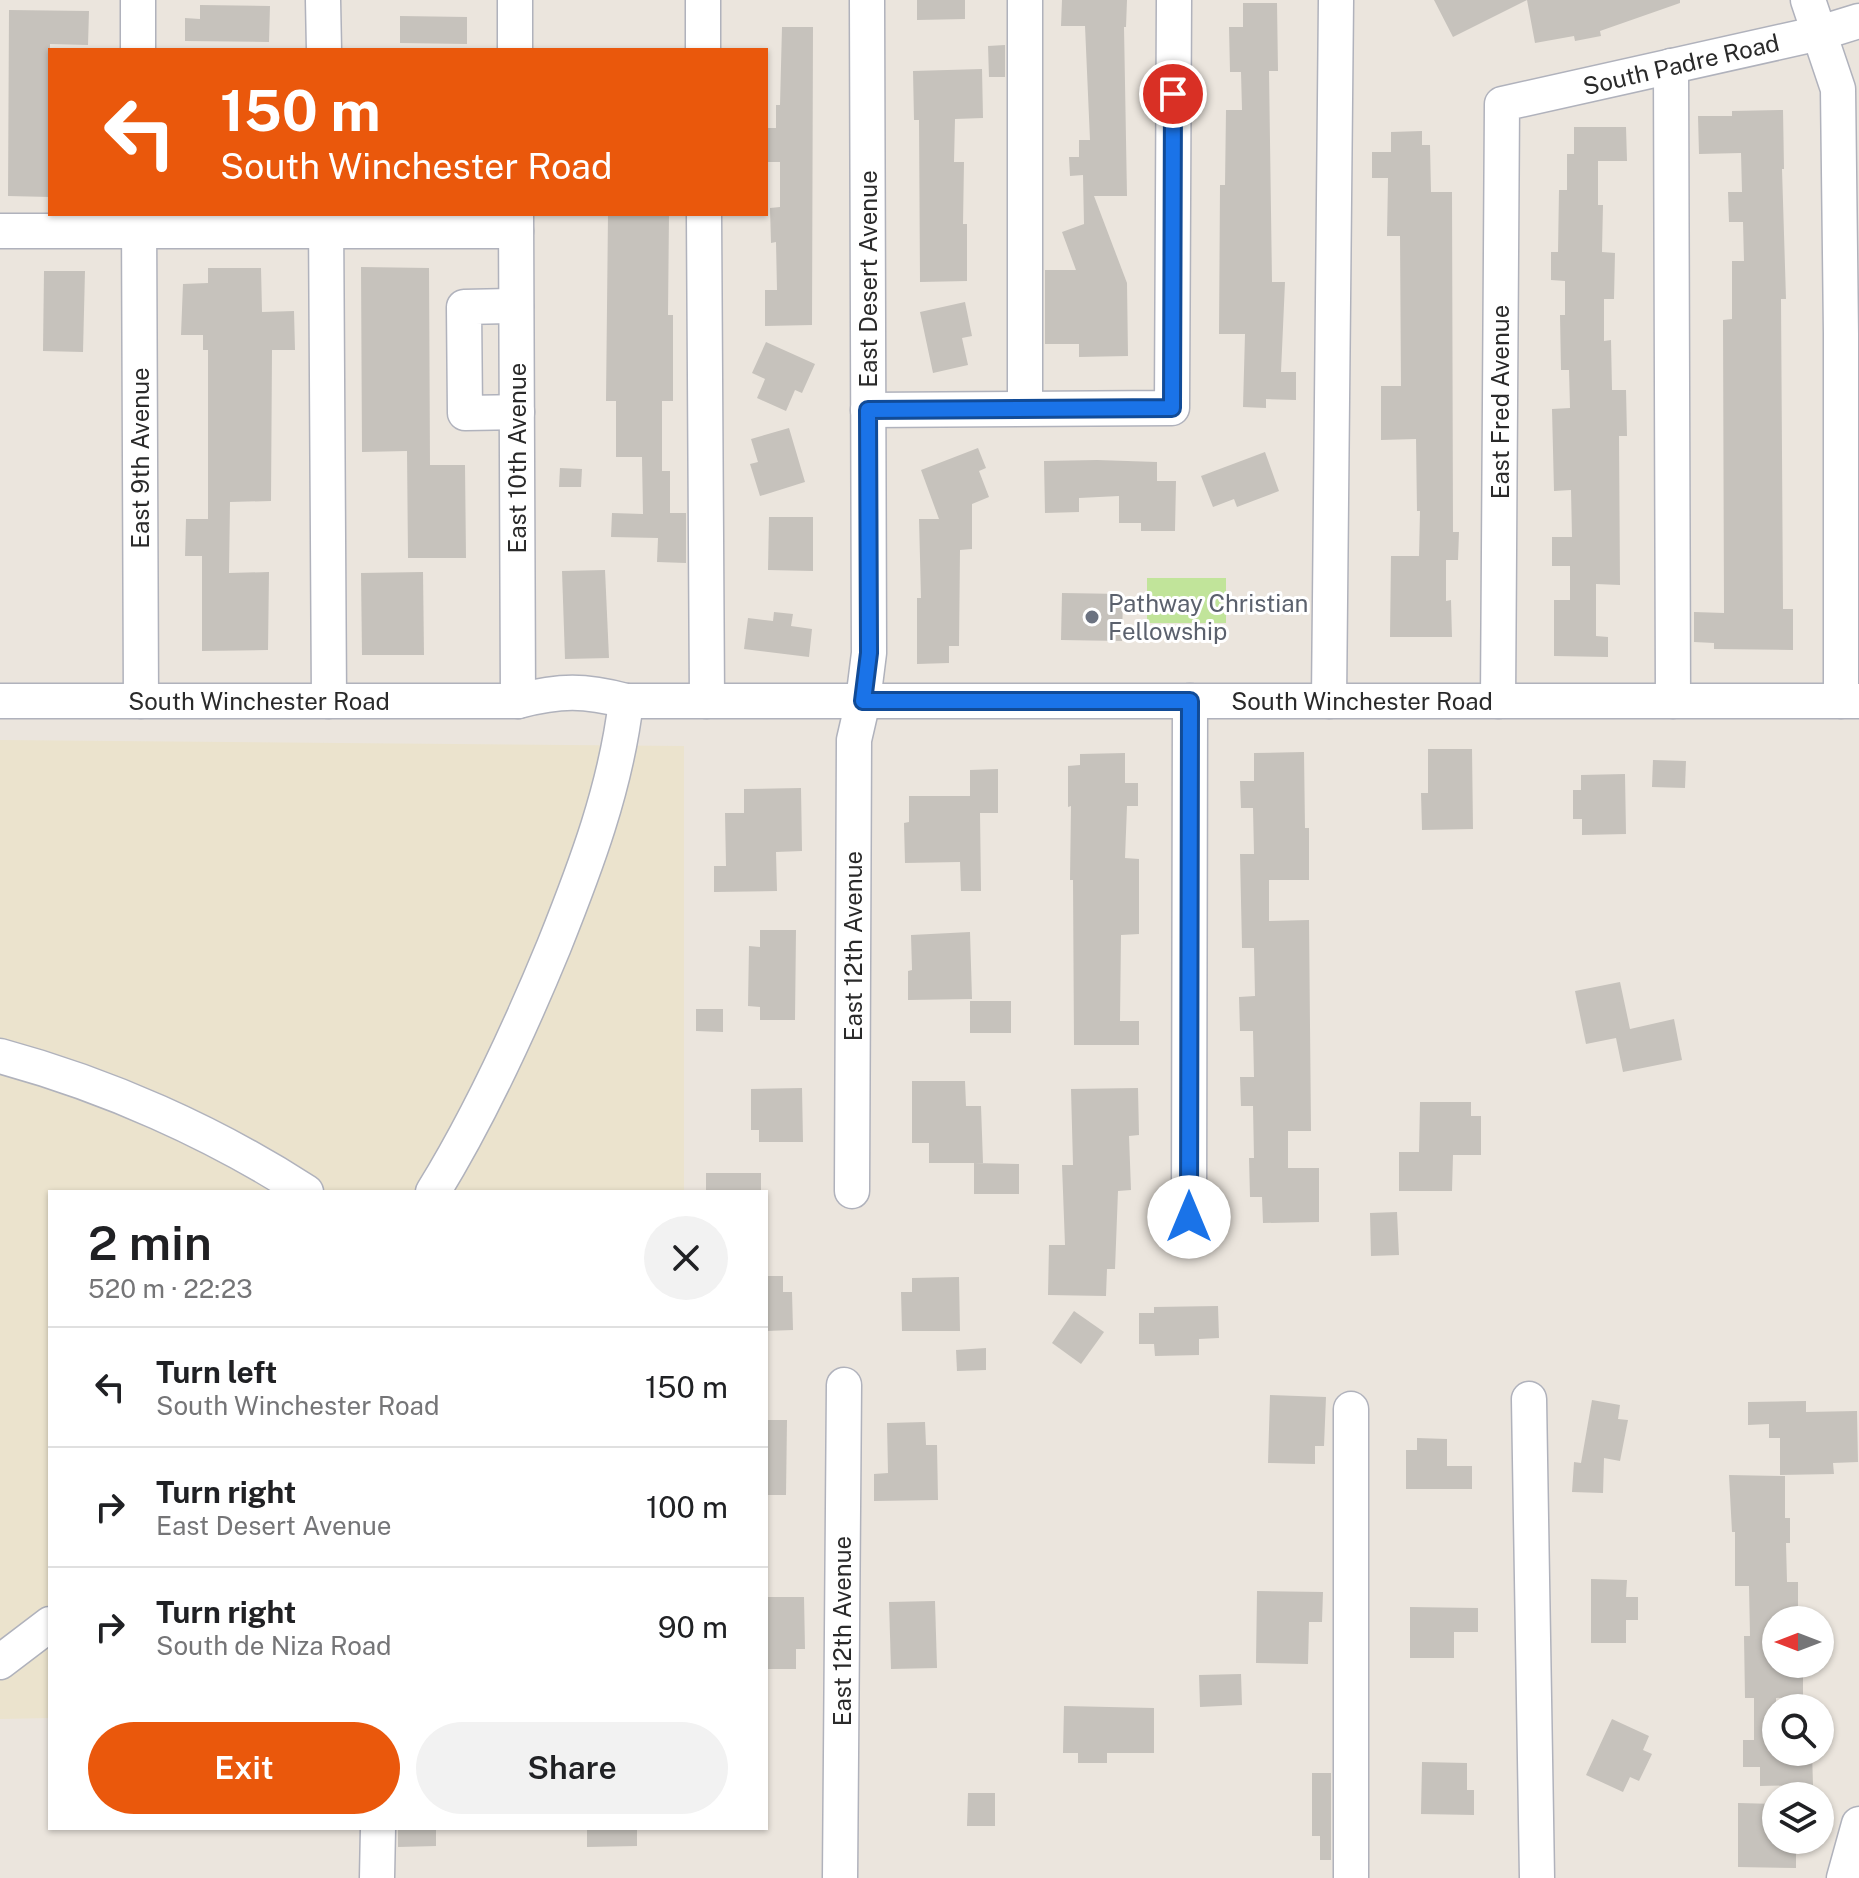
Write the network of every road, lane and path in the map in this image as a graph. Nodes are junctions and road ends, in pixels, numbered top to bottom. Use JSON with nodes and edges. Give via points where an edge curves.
{"nodes":[{"id":1,"x":138,"y":0,"type":"edge"},
{"id":2,"x":323,"y":0,"type":"edge"},
{"id":3,"x":515,"y":0,"type":"edge"},
{"id":4,"x":703,"y":0,"type":"edge"},
{"id":5,"x":867,"y":0,"type":"edge"},
{"id":6,"x":1025,"y":0,"type":"edge"},
{"id":7,"x":1174,"y":0,"type":"edge"},
{"id":8,"x":1336,"y":0,"type":"edge"},
{"id":9,"x":1808,"y":0,"type":"edge"},
{"id":10,"x":1859,"y":21,"type":"edge"},
{"id":11,"x":1820,"y":33,"type":"junction"},
{"id":12,"x":138,"y":48,"type":"edge"},
{"id":13,"x":324,"y":48,"type":"edge"},
{"id":14,"x":515,"y":48,"type":"edge"},
{"id":15,"x":703,"y":48,"type":"edge"},
{"id":16,"x":1671,"y":66,"type":"junction"},
{"id":17,"x":1502,"y":104,"type":"joint"},
{"id":18,"x":704,"y":216,"type":"edge"},
{"id":19,"x":139,"y":222,"type":"edge"},
{"id":20,"x":516,"y":222,"type":"edge"},
{"id":21,"x":326,"y":223,"type":"edge"},
{"id":22,"x":0,"y":231,"type":"edge"},
{"id":23,"x":516,"y":306,"type":"junction"},
{"id":24,"x":1850,"y":334,"type":"edge"},
{"id":25,"x":1025,"y":407,"type":"junction"},
{"id":26,"x":868,"y":410,"type":"junction"},
{"id":27,"x":517,"y":412,"type":"junction"},
{"id":28,"x":0,"y":701,"type":"edge"},
{"id":29,"x":141,"y":701,"type":"junction"},
{"id":30,"x":329,"y":701,"type":"junction"},
{"id":31,"x":518,"y":701,"type":"junction"},
{"id":32,"x":626,"y":701,"type":"junction"},
{"id":33,"x":707,"y":701,"type":"junction"},
{"id":34,"x":863,"y":701,"type":"junction"},
{"id":35,"x":1190,"y":701,"type":"junction"},
{"id":36,"x":1329,"y":701,"type":"junction"},
{"id":37,"x":1498,"y":701,"type":"junction"},
{"id":38,"x":1673,"y":701,"type":"junction"},
{"id":39,"x":1850,"y":701,"type":"edge"},
{"id":40,"x":0,"y":1056,"type":"edge"},
{"id":41,"x":303,"y":1190,"type":"edge"},
{"id":42,"x":434,"y":1190,"type":"edge"},
{"id":43,"x":852,"y":1191,"type":"dead end"},
{"id":44,"x":1189,"y":1217,"type":"dead end"},
{"id":45,"x":844,"y":1385,"type":"dead end"},
{"id":46,"x":1529,"y":1399,"type":"dead end"},
{"id":47,"x":1351,"y":1409,"type":"dead end"},
{"id":48,"x":48,"y":1626,"type":"edge"},
{"id":49,"x":0,"y":1662,"type":"edge"},
{"id":50,"x":1859,"y":1824,"type":"edge"},
{"id":51,"x":378,"y":1830,"type":"edge"},
{"id":52,"x":377,"y":1878,"type":"edge"},
{"id":53,"x":840,"y":1878,"type":"edge"},
{"id":54,"x":1351,"y":1878,"type":"edge"},
{"id":55,"x":1537,"y":1878,"type":"edge"},
{"id":56,"x":1844,"y":1878,"type":"edge"}],
"edges":[{"from":1,"to":12,"type":"street"},
{"from":2,"to":13,"type":"street"},
{"from":3,"to":14,"type":"street"},
{"from":4,"to":15,"type":"street"},
{"from":5,"to":26,"type":"street","name":"East Desert Avenue"},
{"from":6,"to":25,"type":"street"},
{"from":7,"to":25,"type":"street","via":[[1172,408]]},
{"from":8,"to":36,"type":"street"},
{"from":9,"to":11,"type":"street"},
{"from":10,"to":11,"type":"street","name":"South Padre Road"},
{"from":11,"to":16,"type":"street","name":"South Padre Road"},
{"from":11,"to":24,"type":"street","via":[[1838,89]]},
{"from":16,"to":17,"type":"street","name":"South Padre Road"},
{"from":16,"to":38,"type":"street"},
{"from":17,"to":37,"type":"street","name":"East Fred Avenue"},
{"from":18,"to":33,"type":"street"},
{"from":19,"to":21,"type":"street"},
{"from":19,"to":22,"type":"street"},
{"from":19,"to":29,"type":"street","name":"East 9th Avenue"},
{"from":20,"to":21,"type":"street"},
{"from":20,"to":23,"type":"street","name":"East 10th Avenue"},
{"from":21,"to":30,"type":"street"},
{"from":23,"to":27,"type":"street","name":"East 10th Avenue"},
{"from":23,"to":27,"type":"street","via":[[464,307],[465,413]]},
{"from":24,"to":39,"type":"street"},
{"from":25,"to":26,"type":"street"},
{"from":26,"to":34,"type":"street","name":"East Desert Avenue","via":[[869,653]]},
{"from":27,"to":31,"type":"street","name":"East 10th Avenue"},
{"from":28,"to":29,"type":"street","name":"South Winchester Road"},
{"from":29,"to":30,"type":"street","name":"South Winchester Road"},
{"from":30,"to":31,"type":"street","name":"South Winchester Road"},
{"from":31,"to":32,"type":"street","name":"South Winchester Road","via":[[552,713],[590,712]]},
{"from":32,"to":33,"type":"street","name":"South Winchester Road"},
{"from":32,"to":42,"type":"street","via":[[611,785],[580,880],[502,1066]]},
{"from":33,"to":34,"type":"street","name":"South Winchester Road"},
{"from":34,"to":35,"type":"street","name":"South Winchester Road"},
{"from":34,"to":43,"type":"street","name":"East 12th Avenue","via":[[854,740]]},
{"from":35,"to":36,"type":"street","name":"South Winchester Road"},
{"from":35,"to":44,"type":"street"},
{"from":36,"to":37,"type":"street","name":"South Winchester Road"},
{"from":37,"to":38,"type":"street","name":"South Winchester Road"},
{"from":38,"to":39,"type":"street","name":"South Winchester Road"},
{"from":40,"to":41,"type":"street","via":[[121,1097]]},
{"from":45,"to":53,"type":"street","name":"East 12th Avenue"},
{"from":46,"to":55,"type":"street"},
{"from":47,"to":54,"type":"street"},
{"from":48,"to":49,"type":"street"},
{"from":50,"to":56,"type":"street"},
{"from":51,"to":52,"type":"street"}]}
